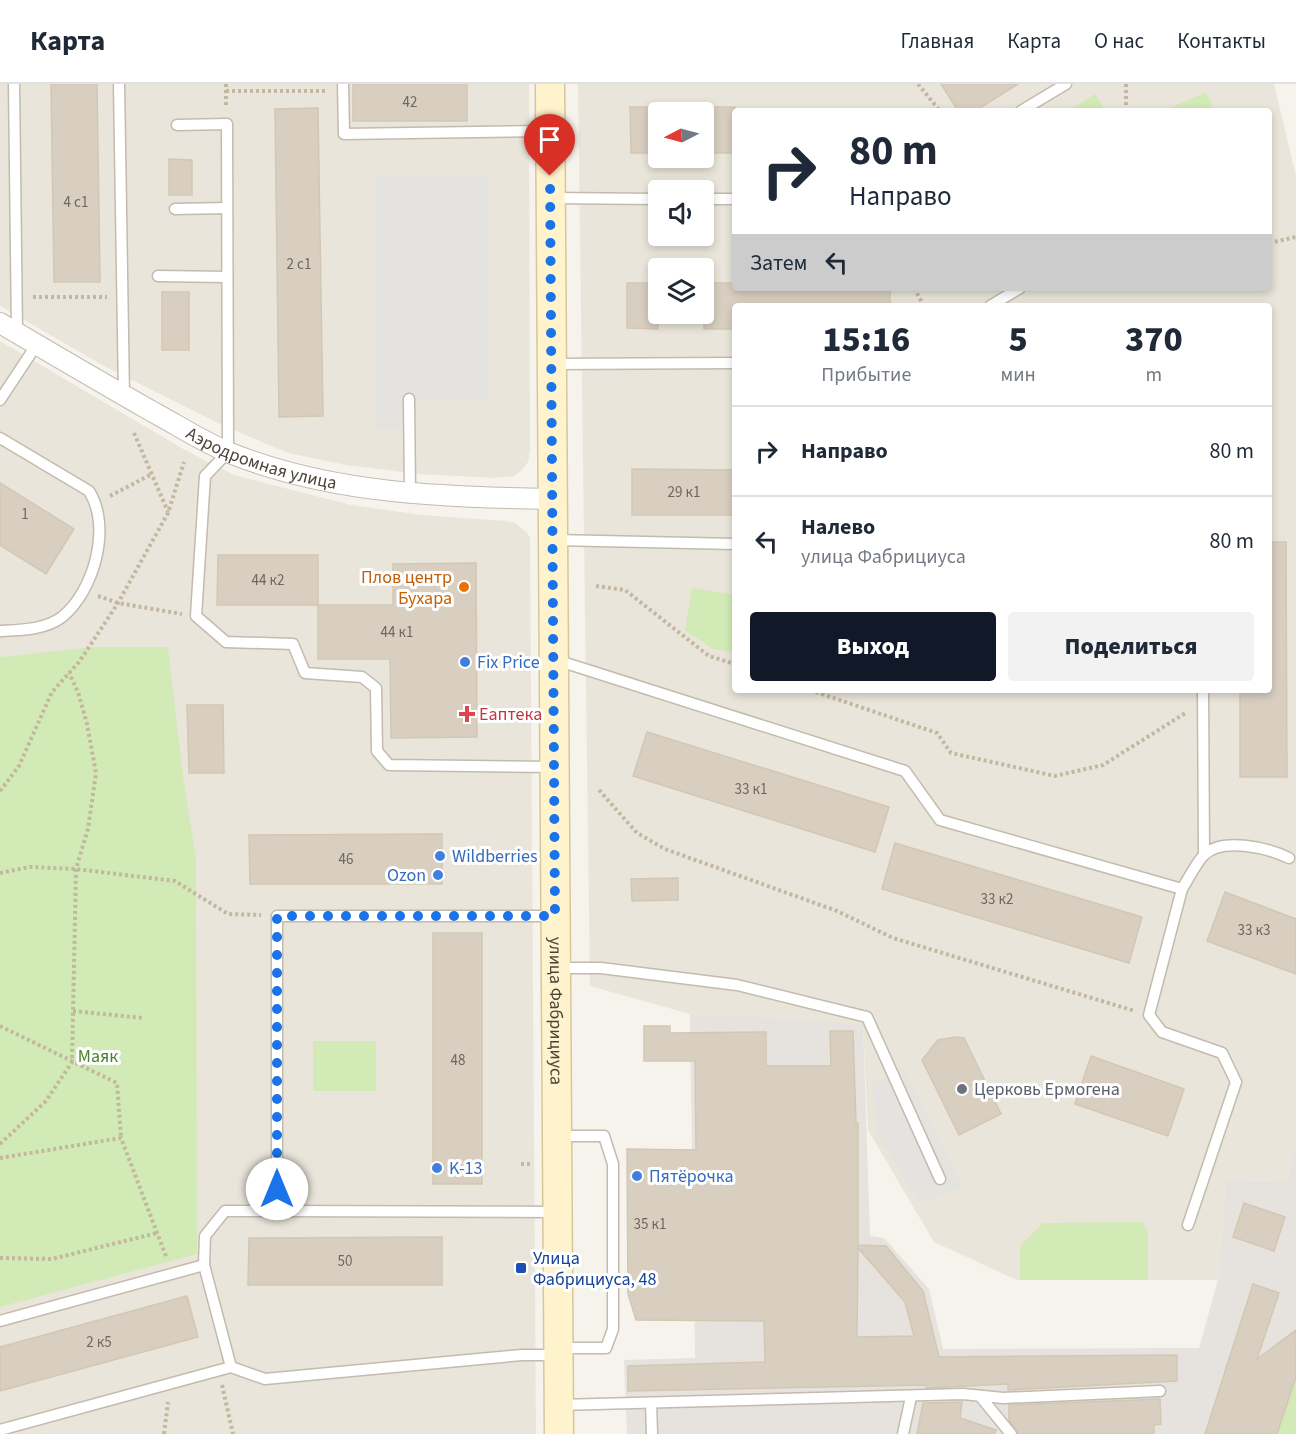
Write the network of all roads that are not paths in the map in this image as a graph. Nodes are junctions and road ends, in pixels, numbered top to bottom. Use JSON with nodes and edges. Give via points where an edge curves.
{"nodes":[{"id":1,"x":14,"y":84,"type":"edge"},
{"id":2,"x":119,"y":84,"type":"edge"},
{"id":3,"x":550,"y":84,"type":"edge"},
{"id":4,"x":1066,"y":84,"type":"edge"},
{"id":5,"x":343,"y":87,"type":"edge"},
{"id":6,"x":1025,"y":108,"type":"edge"},
{"id":7,"x":177,"y":125,"type":"dead end"},
{"id":8,"x":550,"y":130,"type":"junction"},
{"id":9,"x":550,"y":198,"type":"junction"},
{"id":10,"x":648,"y":199,"type":"edge"},
{"id":11,"x":714,"y":199,"type":"edge"},
{"id":12,"x":732,"y":199,"type":"edge"},
{"id":13,"x":227,"y":208,"type":"junction"},
{"id":14,"x":175,"y":209,"type":"dead end"},
{"id":15,"x":158,"y":276,"type":"dead end"},
{"id":16,"x":227,"y":277,"type":"junction"},
{"id":17,"x":1015,"y":291,"type":"edge"},
{"id":18,"x":995,"y":303,"type":"edge"},
{"id":19,"x":0,"y":323,"type":"edge"},
{"id":20,"x":17,"y":333,"type":"junction"},
{"id":21,"x":37,"y":344,"type":"junction"},
{"id":22,"x":732,"y":363,"type":"edge"},
{"id":23,"x":551,"y":364,"type":"junction"},
{"id":24,"x":124,"y":396,"type":"junction"},
{"id":25,"x":409,"y":399,"type":"dead end"},
{"id":26,"x":0,"y":400,"type":"edge"},
{"id":27,"x":0,"y":438,"type":"edge"},
{"id":28,"x":228,"y":453,"type":"junction"},
{"id":29,"x":410,"y":494,"type":"junction"},
{"id":30,"x":552,"y":499,"type":"junction"},
{"id":31,"x":553,"y":540,"type":"junction"},
{"id":32,"x":732,"y":544,"type":"edge"},
{"id":33,"x":0,"y":631,"type":"edge"},
{"id":34,"x":553,"y":659,"type":"junction"},
{"id":35,"x":1203,"y":693,"type":"edge"},
{"id":36,"x":554,"y":766,"type":"junction"},
{"id":37,"x":1204,"y":854,"type":"junction"},
{"id":38,"x":1289,"y":858,"type":"dead end"},
{"id":39,"x":1182,"y":889,"type":"junction"},
{"id":40,"x":555,"y":916,"type":"junction"},
{"id":41,"x":556,"y":968,"type":"junction"},
{"id":42,"x":558,"y":1136,"type":"junction"},
{"id":43,"x":940,"y":1179,"type":"dead end"},
{"id":44,"x":277,"y":1211,"type":"junction"},
{"id":45,"x":559,"y":1212,"type":"junction"},
{"id":46,"x":1188,"y":1225,"type":"dead end"},
{"id":47,"x":204,"y":1265,"type":"junction"},
{"id":48,"x":0,"y":1321,"type":"edge"},
{"id":49,"x":559,"y":1352,"type":"junction"},
{"id":50,"x":231,"y":1367,"type":"junction"},
{"id":51,"x":1160,"y":1391,"type":"dead end"},
{"id":52,"x":981,"y":1396,"type":"junction"},
{"id":53,"x":911,"y":1397,"type":"junction"},
{"id":54,"x":651,"y":1403,"type":"junction"},
{"id":55,"x":559,"y":1405,"type":"junction"},
{"id":56,"x":0,"y":1430,"type":"edge"},
{"id":57,"x":559,"y":1434,"type":"edge"},
{"id":58,"x":652,"y":1434,"type":"edge"},
{"id":59,"x":903,"y":1434,"type":"edge"},
{"id":60,"x":1011,"y":1434,"type":"edge"}],
"edges":[{"from":1,"to":20,"type":"lane"},
{"from":2,"to":24,"type":"lane"},
{"from":3,"to":8,"type":"main road","name":"улица Фабрициуса"},
{"from":4,"to":6,"type":"lane"},
{"from":5,"to":8,"type":"lane","via":[[344,134]]},
{"from":7,"to":13,"type":"lane","via":[[227,124]]},
{"from":8,"to":9,"type":"main road","name":"улица Фабрициуса"},
{"from":9,"to":10,"type":"lane"},
{"from":9,"to":23,"type":"main road","name":"улица Фабрициуса"},
{"from":11,"to":12,"type":"lane"},
{"from":13,"to":14,"type":"lane"},
{"from":13,"to":16,"type":"lane"},
{"from":15,"to":16,"type":"lane"},
{"from":16,"to":28,"type":"lane"},
{"from":17,"to":18,"type":"lane"},
{"from":19,"to":20,"type":"street","name":"Аэродромная улица"},
{"from":20,"to":21,"type":"street","name":"Аэродромная улица"},
{"from":21,"to":24,"type":"street","name":"Аэродромная улица"},
{"from":21,"to":26,"type":"lane"},
{"from":22,"to":23,"type":"lane"},
{"from":23,"to":30,"type":"main road","name":"улица Фабрициуса"},
{"from":24,"to":28,"type":"street","name":"Аэродромная улица"},
{"from":25,"to":29,"type":"lane"},
{"from":27,"to":33,"type":"lane","via":[[89,491],[97,503],[101,528],[100,544],[83,590],[62,617],[36,628]]},
{"from":28,"to":29,"type":"street","name":"Аэродромная улица","via":[[316,479]]},
{"from":28,"to":36,"type":"lane","via":[[206,476],[196,616],[226,642],[293,644],[305,673],[362,677],[376,688],[377,751],[389,765]]},
{"from":29,"to":30,"type":"street","name":"Аэродромная улица"},
{"from":30,"to":31,"type":"main road","name":"улица Фабрициуса"},
{"from":31,"to":32,"type":"lane"},
{"from":31,"to":34,"type":"main road","name":"улица Фабрициуса"},
{"from":34,"to":36,"type":"main road","name":"улица Фабрициуса"},
{"from":34,"to":39,"type":"lane","via":[[905,771],[940,820]]},
{"from":35,"to":37,"type":"lane"},
{"from":36,"to":40,"type":"main road","name":"улица Фабрициуса"},
{"from":37,"to":38,"type":"lane","via":[[1236,843]]},
{"from":37,"to":39,"type":"lane"},
{"from":39,"to":46,"type":"lane","via":[[1149,1015],[1162,1032],[1222,1053],[1236,1083]]},
{"from":40,"to":41,"type":"main road","name":"улица Фабрициуса"},
{"from":40,"to":44,"type":"lane","via":[[277,916]]},
{"from":41,"to":42,"type":"main road","name":"улица Фабрициуса"},
{"from":41,"to":43,"type":"lane","via":[[602,968],[737,986],[867,1017]]},
{"from":42,"to":45,"type":"main road","name":"улица Фабрициуса"},
{"from":42,"to":49,"type":"lane","via":[[604,1136],[613,1164],[613,1329],[606,1348]]},
{"from":44,"to":45,"type":"lane"},
{"from":44,"to":47,"type":"lane","via":[[225,1211],[205,1236]]},
{"from":45,"to":49,"type":"main road","name":"улица Фабрициуса"},
{"from":47,"to":48,"type":"lane"},
{"from":47,"to":50,"type":"lane"},
{"from":49,"to":50,"type":"lane","via":[[265,1379]]},
{"from":49,"to":55,"type":"main road","name":"улица Фабрициуса"},
{"from":50,"to":56,"type":"lane"},
{"from":51,"to":52,"type":"lane"},
{"from":52,"to":53,"type":"lane"},
{"from":52,"to":60,"type":"lane"},
{"from":53,"to":54,"type":"lane"},
{"from":53,"to":59,"type":"lane"},
{"from":54,"to":55,"type":"lane"},
{"from":54,"to":58,"type":"lane"},
{"from":55,"to":57,"type":"main road","name":"улица Фабрициуса"}]}
